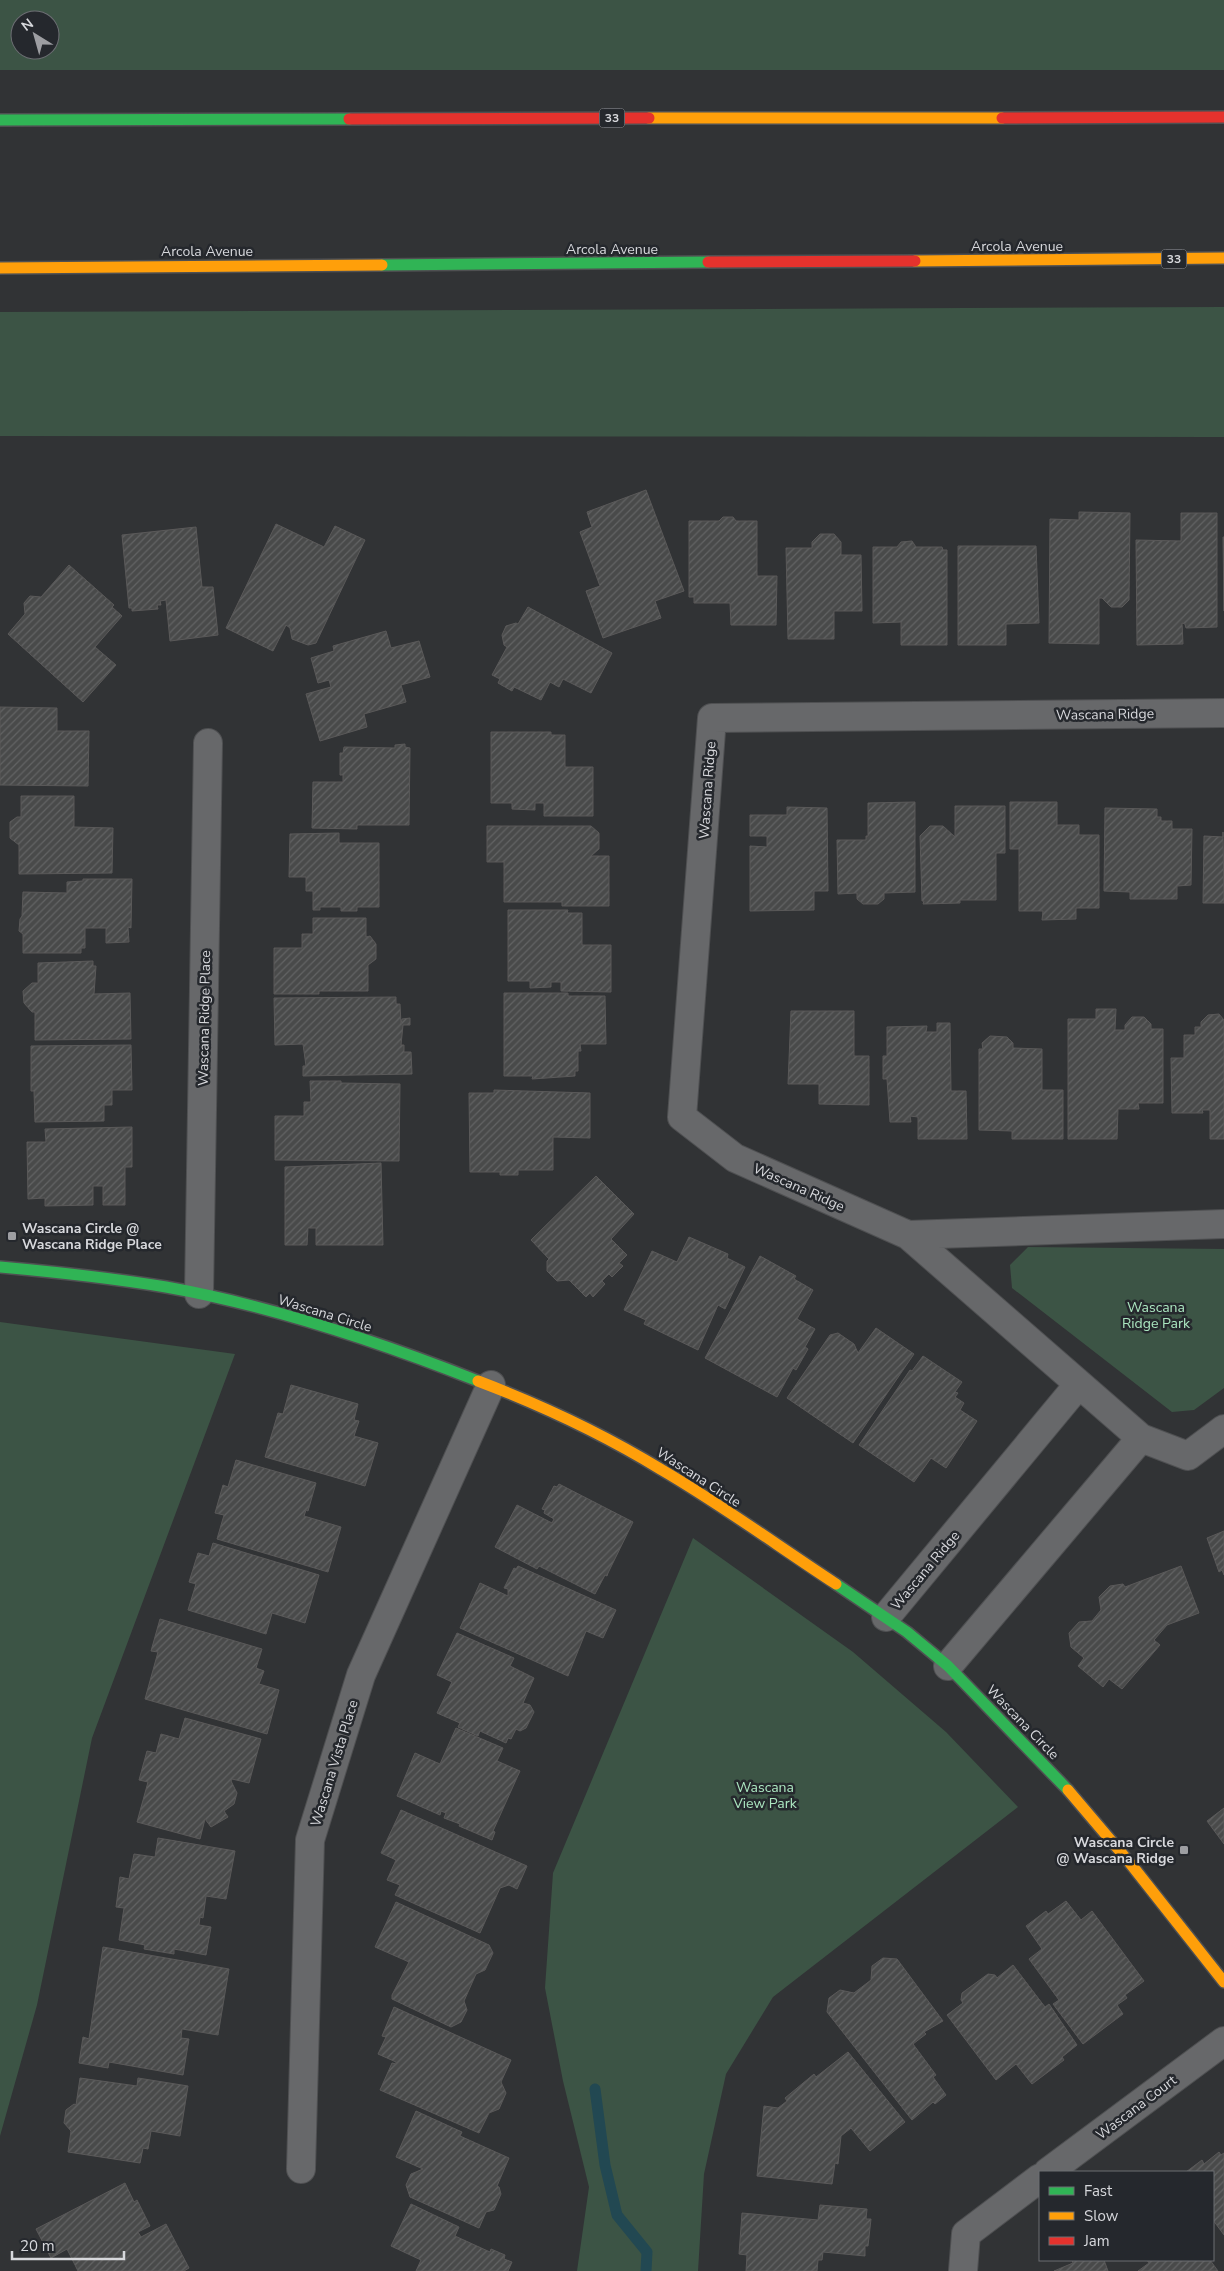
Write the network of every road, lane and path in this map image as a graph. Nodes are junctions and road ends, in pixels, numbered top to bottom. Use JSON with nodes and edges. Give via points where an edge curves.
{"nodes":[{"id":1,"x":1224,"y":117,"type":"edge"},
{"id":2,"x":0,"y":120,"type":"edge"},
{"id":3,"x":1224,"y":258,"type":"edge"},
{"id":4,"x":0,"y":268,"type":"edge"},
{"id":5,"x":1224,"y":713,"type":"edge"},
{"id":6,"x":208,"y":743,"type":"dead end"},
{"id":7,"x":1224,"y":1224,"type":"edge"},
{"id":8,"x":908,"y":1235,"type":"junction"},
{"id":9,"x":0,"y":1267,"type":"edge"},
{"id":10,"x":199,"y":1294,"type":"junction"},
{"id":11,"x":1079,"y":1384,"type":"junction"},
{"id":12,"x":491,"y":1385,"type":"junction"},
{"id":13,"x":1224,"y":1429,"type":"edge"},
{"id":14,"x":1141,"y":1438,"type":"junction"},
{"id":15,"x":886,"y":1617,"type":"junction"},
{"id":16,"x":948,"y":1666,"type":"junction"},
{"id":17,"x":1224,"y":1982,"type":"edge"},
{"id":18,"x":1224,"y":2041,"type":"edge"},
{"id":19,"x":300,"y":2168,"type":"dead end"},
{"id":20,"x":1049,"y":2171,"type":"edge"},
{"id":21,"x":1039,"y":2179,"type":"edge"},
{"id":22,"x":962,"y":2271,"type":"edge"}],
"edges":[{"from":1,"to":2,"type":"main road","number":"33"},
{"from":3,"to":4,"type":"main road","name":"Arcola Avenue","number":"33"},
{"from":5,"to":8,"type":"street","name":"Wascana Ridge","via":[[712,718],[682,1117],[735,1158]]},
{"from":6,"to":10,"type":"street","name":"Wascana Ridge Place"},
{"from":7,"to":8,"type":"street","name":"Wascana Ridge"},
{"from":8,"to":11,"type":"street","name":"Wascana Ridge"},
{"from":9,"to":10,"type":"main road","name":"Wascana Circle","via":[[46,1270]]},
{"from":10,"to":12,"type":"main road","name":"Wascana Circle","via":[[303,1320]]},
{"from":11,"to":14,"type":"street","name":"Wascana Ridge"},
{"from":11,"to":15,"type":"street","name":"Wascana Ridge"},
{"from":12,"to":15,"type":"main road","name":"Wascana Circle","via":[[569,1420],[647,1461]]},
{"from":12,"to":19,"type":"street","name":"Wascana Vista Place","via":[[361,1675],[310,1840]]},
{"from":13,"to":14,"type":"street","name":"Wascana Ridge","via":[[1188,1456]]},
{"from":14,"to":16,"type":"street"},
{"from":15,"to":16,"type":"main road","name":"Wascana Circle"},
{"from":16,"to":17,"type":"main road","name":"Wascana Circle","via":[[1068,1790],[1148,1884]]},
{"from":18,"to":20,"type":"street","name":"Wascana Court"},
{"from":21,"to":22,"type":"street","via":[[966,2234]]}]}
